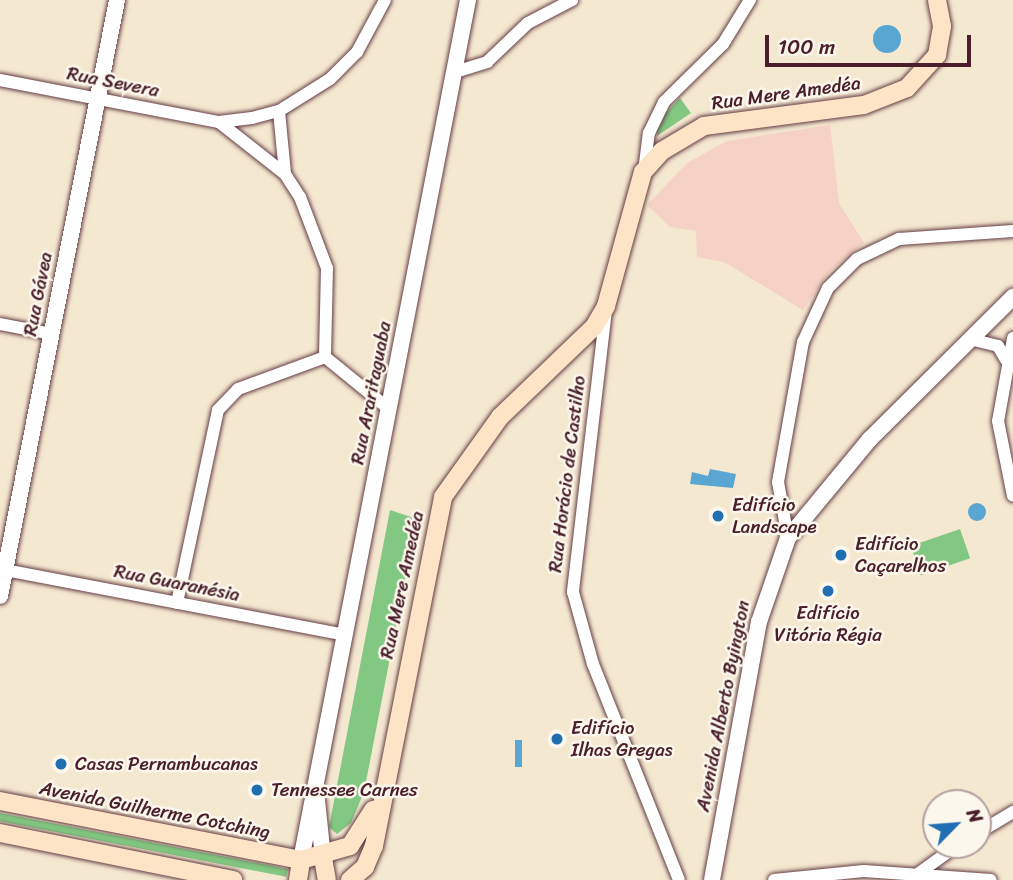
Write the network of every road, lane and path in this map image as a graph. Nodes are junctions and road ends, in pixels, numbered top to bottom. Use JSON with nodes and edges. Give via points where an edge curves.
{"nodes":[{"id":1,"x":117,"y":0,"type":"edge"},
{"id":2,"x":385,"y":0,"type":"edge"},
{"id":3,"x":468,"y":0,"type":"edge"},
{"id":4,"x":572,"y":0,"type":"edge"},
{"id":5,"x":750,"y":0,"type":"edge"},
{"id":6,"x":937,"y":0,"type":"edge"},
{"id":7,"x":455,"y":72,"type":"junction"},
{"id":8,"x":0,"y":80,"type":"edge"},
{"id":9,"x":98,"y":99,"type":"junction"},
{"id":10,"x":279,"y":111,"type":"junction"},
{"id":11,"x":219,"y":122,"type":"junction"},
{"id":12,"x":643,"y":172,"type":"junction"},
{"id":13,"x":285,"y":174,"type":"junction"},
{"id":14,"x":1013,"y":231,"type":"edge"},
{"id":15,"x":1013,"y":297,"type":"edge"},
{"id":16,"x":606,"y":306,"type":"junction"},
{"id":17,"x":0,"y":324,"type":"edge"},
{"id":18,"x":52,"y":334,"type":"junction"},
{"id":19,"x":1013,"y":338,"type":"edge"},
{"id":20,"x":970,"y":339,"type":"junction"},
{"id":21,"x":325,"y":357,"type":"junction"},
{"id":22,"x":1006,"y":360,"type":"junction"},
{"id":23,"x":389,"y":409,"type":"junction"},
{"id":24,"x":1013,"y":496,"type":"edge"},
{"id":25,"x":788,"y":538,"type":"junction"},
{"id":26,"x":3,"y":570,"type":"edge"},
{"id":27,"x":0,"y":596,"type":"edge"},
{"id":28,"x":177,"y":603,"type":"junction"},
{"id":29,"x":346,"y":635,"type":"junction"},
{"id":30,"x":384,"y":789,"type":"junction"},
{"id":31,"x":316,"y":794,"type":"junction"},
{"id":32,"x":0,"y":801,"type":"edge"},
{"id":33,"x":1013,"y":813,"type":"edge"},
{"id":34,"x":992,"y":825,"type":"edge"},
{"id":35,"x":0,"y":833,"type":"edge"},
{"id":36,"x":374,"y":846,"type":"junction"},
{"id":37,"x":323,"y":858,"type":"junction"},
{"id":38,"x":938,"y":859,"type":"edge"},
{"id":39,"x":301,"y":860,"type":"junction"},
{"id":40,"x":919,"y":873,"type":"junction"},
{"id":41,"x":233,"y":880,"type":"edge"},
{"id":42,"x":298,"y":880,"type":"edge"},
{"id":43,"x":327,"y":880,"type":"edge"},
{"id":44,"x":350,"y":880,"type":"edge"},
{"id":45,"x":369,"y":880,"type":"edge"},
{"id":46,"x":679,"y":880,"type":"edge"},
{"id":47,"x":712,"y":880,"type":"edge"},
{"id":48,"x":774,"y":880,"type":"edge"},
{"id":49,"x":992,"y":880,"type":"edge"}],
"edges":[{"from":1,"to":9,"type":"street","name":"Rua Gávea"},
{"from":2,"to":10,"type":"street","via":[[348,63]]},
{"from":3,"to":7,"type":"street","name":"Rua Araritaguaba"},
{"from":4,"to":7,"type":"street","via":[[528,23],[487,62]]},
{"from":5,"to":12,"type":"street","via":[[723,44],[664,102],[649,133]]},
{"from":6,"to":12,"type":"main road","name":"Rua Mere Amedéa","via":[[942,26],[937,55],[907,89],[864,105],[704,126],[671,143]]},
{"from":7,"to":23,"type":"street","name":"Rua Araritaguaba"},
{"from":8,"to":9,"type":"street","name":"Rua Severa"},
{"from":9,"to":11,"type":"street","name":"Rua Severa"},
{"from":9,"to":18,"type":"street","name":"Rua Gávea"},
{"from":10,"to":11,"type":"street"},
{"from":10,"to":13,"type":"street"},
{"from":11,"to":13,"type":"street"},
{"from":12,"to":16,"type":"main road","name":"Rua Mere Amedéa"},
{"from":13,"to":21,"type":"street","via":[[324,253]]},
{"from":14,"to":25,"type":"street","via":[[899,239],[857,259],[828,288],[803,342],[782,458],[777,492]]},
{"from":15,"to":20,"type":"street","name":"Avenida Alberto Byington"},
{"from":16,"to":30,"type":"main road","name":"Rua Mere Amedéa","via":[[581,343],[500,417],[443,497]]},
{"from":16,"to":46,"type":"street","name":"Rua Horácio de Castilho","via":[[573,592],[597,676]]},
{"from":17,"to":18,"type":"street"},
{"from":18,"to":26,"type":"street","name":"Rua Gávea"},
{"from":19,"to":22,"type":"street"},
{"from":20,"to":22,"type":"street","via":[[999,346]]},
{"from":20,"to":25,"type":"street","name":"Avenida Alberto Byington","via":[[870,439]]},
{"from":21,"to":23,"type":"street","via":[[335,372]]},
{"from":21,"to":28,"type":"street","via":[[238,390],[218,410]]},
{"from":22,"to":24,"type":"street","via":[[998,421]]},
{"from":23,"to":29,"type":"street","name":"Rua Araritaguaba"},
{"from":25,"to":47,"type":"street","name":"Avenida Alberto Byington","via":[[759,621]]},
{"from":26,"to":27,"type":"street","name":"Rua Gávea"},
{"from":26,"to":28,"type":"street","name":"Rua Guaranésia"},
{"from":28,"to":29,"type":"street","name":"Rua Guaranésia"},
{"from":29,"to":31,"type":"street","name":"Rua Araritaguaba"},
{"from":30,"to":36,"type":"main road","name":"Rua Mere Amedéa"},
{"from":30,"to":37,"type":"main road","name":"Rua Mere Amedéa","via":[[359,837]]},
{"from":31,"to":37,"type":"street","name":"Rua Araritaguaba"},
{"from":31,"to":39,"type":"street","name":"Rua Araritaguaba"},
{"from":32,"to":39,"type":"main road","name":"Avenida Guilherme Cotching"},
{"from":33,"to":34,"type":"street"},
{"from":35,"to":41,"type":"main road"},
{"from":36,"to":44,"type":"main road","name":"Rua Mere Amedéa","via":[[365,867]]},
{"from":36,"to":45,"type":"street"},
{"from":37,"to":39,"type":"main road","name":"Rua Mere Amedéa"},
{"from":37,"to":43,"type":"main road","name":"Rua Araritaguaba"},
{"from":38,"to":40,"type":"street"},
{"from":39,"to":42,"type":"main road","name":"Rua Araritaguaba"},
{"from":40,"to":48,"type":"street","via":[[826,873]]},
{"from":40,"to":49,"type":"street"}]}
